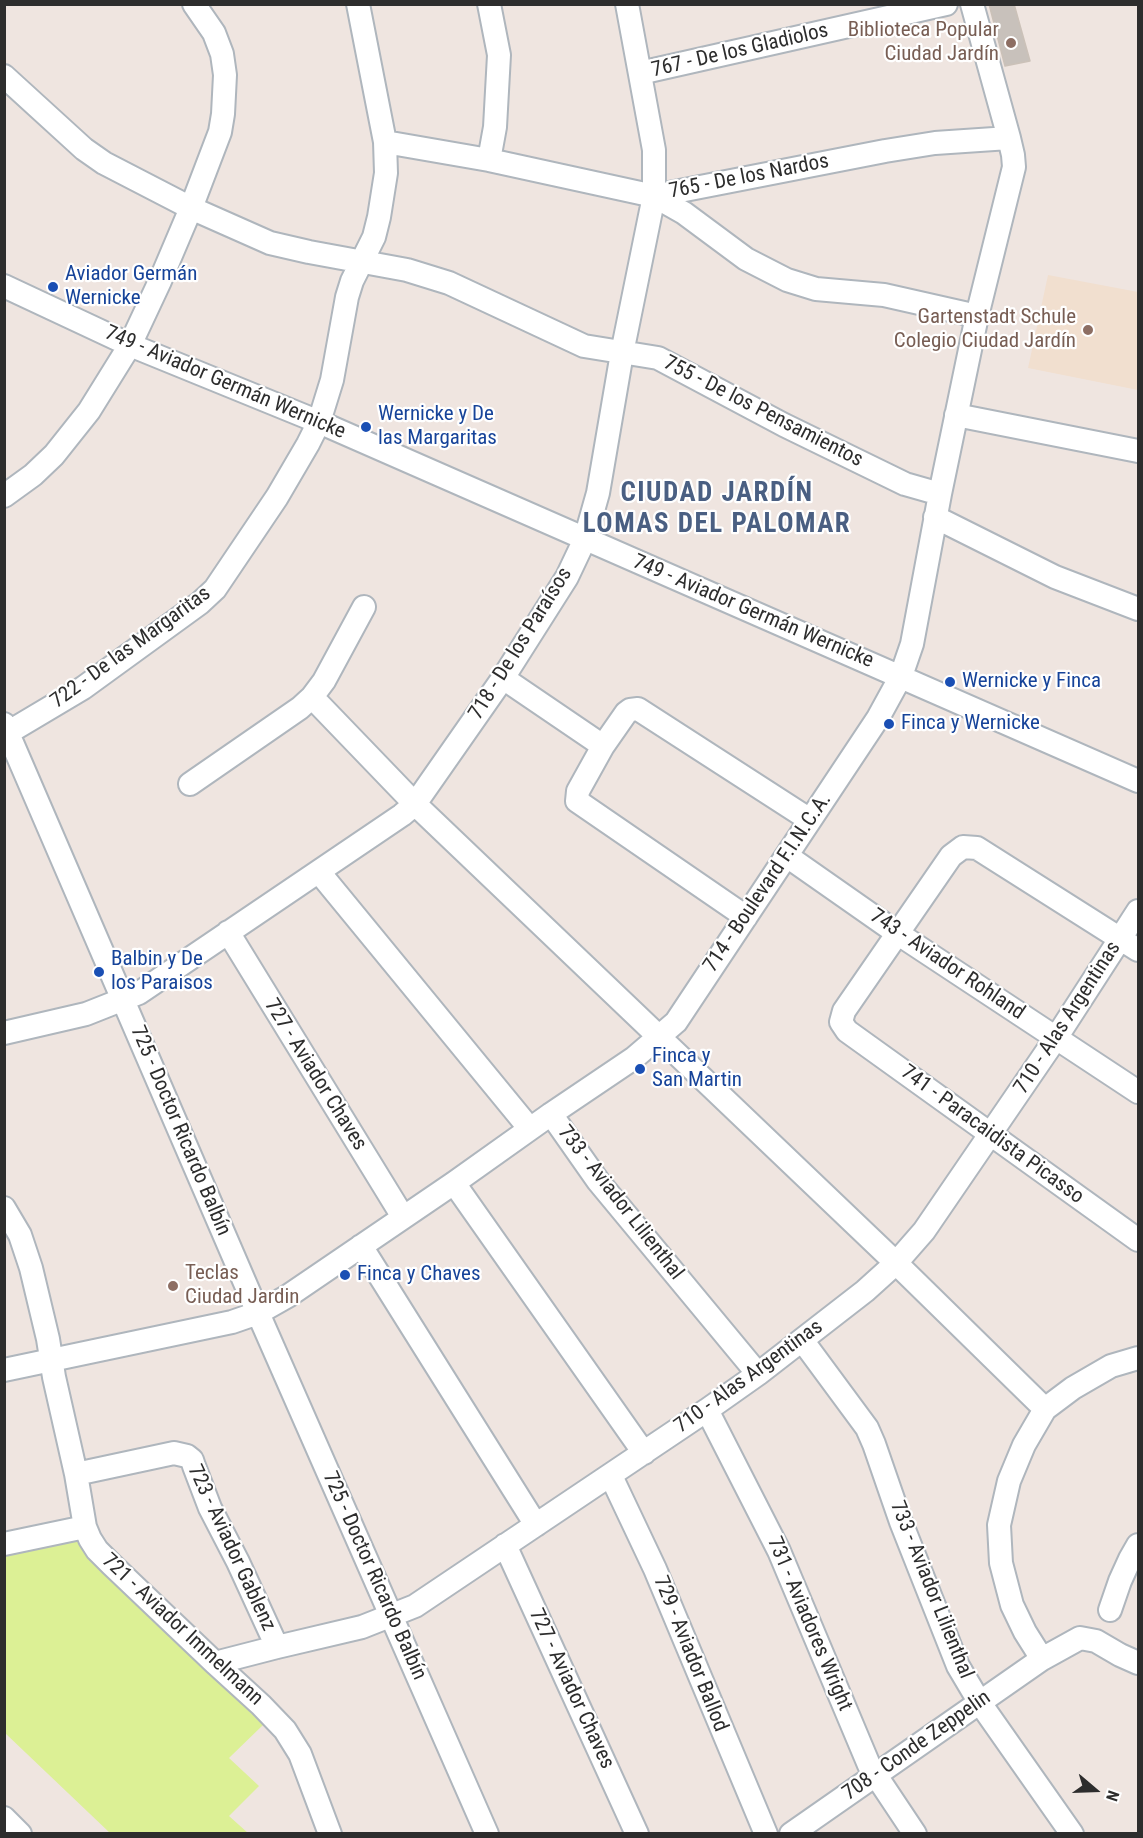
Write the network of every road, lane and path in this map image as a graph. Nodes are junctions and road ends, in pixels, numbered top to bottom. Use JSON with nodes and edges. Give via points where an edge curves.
{"nodes":[{"id":1,"x":194,"y":4,"type":"edge"},
{"id":2,"x":358,"y":4,"type":"edge"},
{"id":3,"x":489,"y":4,"type":"edge"},
{"id":4,"x":627,"y":4,"type":"edge"},
{"id":5,"x":946,"y":4,"type":"edge"},
{"id":6,"x":972,"y":4,"type":"edge"},
{"id":7,"x":640,"y":73,"type":"junction"},
{"id":8,"x":4,"y":76,"type":"edge"},
{"id":9,"x":1009,"y":138,"type":"junction"},
{"id":10,"x":385,"y":142,"type":"junction"},
{"id":11,"x":489,"y":160,"type":"junction"},
{"id":12,"x":654,"y":196,"type":"junction"},
{"id":13,"x":191,"y":208,"type":"junction"},
{"id":14,"x":361,"y":262,"type":"junction"},
{"id":15,"x":4,"y":286,"type":"edge"},
{"id":16,"x":977,"y":316,"type":"junction"},
{"id":17,"x":130,"y":345,"type":"junction"},
{"id":18,"x":622,"y":353,"type":"junction"},
{"id":19,"x":956,"y":415,"type":"junction"},
{"id":20,"x":319,"y":422,"type":"junction"},
{"id":21,"x":1138,"y":451,"type":"edge"},
{"id":22,"x":940,"y":494,"type":"junction"},
{"id":23,"x":4,"y":496,"type":"edge"},
{"id":24,"x":935,"y":517,"type":"junction"},
{"id":25,"x":585,"y":538,"type":"junction"},
{"id":26,"x":364,"y":607,"type":"dead end"},
{"id":27,"x":1138,"y":609,"type":"edge"},
{"id":28,"x":901,"y":676,"type":"junction"},
{"id":29,"x":503,"y":678,"type":"junction"},
{"id":30,"x":312,"y":697,"type":"junction"},
{"id":31,"x":6,"y":731,"type":"edge"},
{"id":32,"x":603,"y":746,"type":"junction"},
{"id":33,"x":1138,"y":781,"type":"edge"},
{"id":34,"x":190,"y":784,"type":"dead end"},
{"id":35,"x":415,"y":804,"type":"junction"},
{"id":36,"x":810,"y":820,"type":"junction"},
{"id":37,"x":787,"y":856,"type":"junction"},
{"id":38,"x":319,"y":872,"type":"junction"},
{"id":39,"x":1138,"y":911,"type":"edge"},
{"id":40,"x":746,"y":917,"type":"junction"},
{"id":41,"x":228,"y":932,"type":"junction"},
{"id":42,"x":897,"y":933,"type":"junction"},
{"id":43,"x":1129,"y":945,"type":"edge"},
{"id":44,"x":124,"y":1000,"type":"junction"},
{"id":45,"x":4,"y":1033,"type":"edge"},
{"id":46,"x":660,"y":1036,"type":"junction"},
{"id":47,"x":1056,"y":1038,"type":"junction"},
{"id":48,"x":1138,"y":1092,"type":"edge"},
{"id":49,"x":550,"y":1114,"type":"junction"},
{"id":50,"x":530,"y":1129,"type":"junction"},
{"id":51,"x":991,"y":1135,"type":"junction"},
{"id":52,"x":454,"y":1183,"type":"junction"},
{"id":53,"x":4,"y":1208,"type":"edge"},
{"id":54,"x":403,"y":1217,"type":"junction"},
{"id":55,"x":1138,"y":1239,"type":"edge"},
{"id":56,"x":361,"y":1246,"type":"junction"},
{"id":57,"x":896,"y":1263,"type":"junction"},
{"id":58,"x":258,"y":1313,"type":"junction"},
{"id":59,"x":802,"y":1340,"type":"junction"},
{"id":60,"x":51,"y":1359,"type":"junction"},
{"id":61,"x":1138,"y":1359,"type":"edge"},
{"id":62,"x":4,"y":1370,"type":"edge"},
{"id":63,"x":759,"y":1374,"type":"junction"},
{"id":64,"x":1045,"y":1409,"type":"junction"},
{"id":65,"x":707,"y":1410,"type":"junction"},
{"id":66,"x":644,"y":1453,"type":"junction"},
{"id":67,"x":76,"y":1474,"type":"junction"},
{"id":68,"x":612,"y":1476,"type":"junction"},
{"id":69,"x":536,"y":1525,"type":"junction"},
{"id":70,"x":85,"y":1527,"type":"junction"},
{"id":71,"x":4,"y":1544,"type":"edge"},
{"id":72,"x":505,"y":1545,"type":"junction"},
{"id":73,"x":1138,"y":1545,"type":"edge"},
{"id":74,"x":1110,"y":1610,"type":"dead end"},
{"id":75,"x":393,"y":1616,"type":"junction"},
{"id":76,"x":277,"y":1647,"type":"junction"},
{"id":77,"x":1042,"y":1659,"type":"junction"},
{"id":78,"x":215,"y":1663,"type":"junction"},
{"id":79,"x":1138,"y":1663,"type":"edge"},
{"id":80,"x":980,"y":1703,"type":"junction"},
{"id":81,"x":875,"y":1775,"type":"junction"},
{"id":82,"x":4,"y":1818,"type":"edge"},
{"id":83,"x":20,"y":1833,"type":"edge"},
{"id":84,"x":330,"y":1833,"type":"edge"},
{"id":85,"x":487,"y":1833,"type":"edge"},
{"id":86,"x":637,"y":1833,"type":"edge"},
{"id":87,"x":766,"y":1833,"type":"edge"},
{"id":88,"x":791,"y":1833,"type":"edge"},
{"id":89,"x":915,"y":1833,"type":"edge"},
{"id":90,"x":1072,"y":1833,"type":"edge"}],
"edges":[{"from":1,"to":13,"type":"street","via":[[214,33],[222,54],[225,86],[220,132]]},
{"from":2,"to":10,"type":"street","name":"722 - De las Margaritas"},
{"from":3,"to":11,"type":"street","via":[[499,55]]},
{"from":4,"to":7,"type":"street","name":"718 - De los Paraísos"},
{"from":5,"to":7,"type":"street","name":"767 - De los Gladiolos"},
{"from":6,"to":9,"type":"street","name":"714 - Boulevard F.I.N.C.A."},
{"from":7,"to":12,"type":"street","name":"718 - De los Paraísos","via":[[654,150]]},
{"from":8,"to":13,"type":"street","name":"755 - De los Pensamientos","via":[[91,154]]},
{"from":9,"to":12,"type":"street","name":"765 - De los Nardos","via":[[885,151]]},
{"from":9,"to":16,"type":"street","name":"714 - Boulevard F.I.N.C.A.","via":[[1014,167]]},
{"from":10,"to":11,"type":"street","name":"765 - De los Nardos"},
{"from":10,"to":14,"type":"street","name":"722 - De las Margaritas","via":[[386,173],[379,217]]},
{"from":11,"to":12,"type":"street","name":"765 - De los Nardos"},
{"from":12,"to":16,"type":"street","via":[[746,259],[787,280],[816,289],[884,295]]},
{"from":12,"to":18,"type":"street","name":"718 - De los Paraísos"},
{"from":13,"to":14,"type":"street","name":"755 - De los Pensamientos","via":[[270,243]]},
{"from":13,"to":17,"type":"street"},
{"from":14,"to":18,"type":"street","name":"755 - De los Pensamientos","via":[[449,283],[572,342]]},
{"from":14,"to":20,"type":"street","name":"722 - De las Margaritas","via":[[347,297],[332,380]]},
{"from":15,"to":17,"type":"street","name":"749 - Aviador Germán Wernicke"},
{"from":16,"to":19,"type":"street","name":"714 - Boulevard F.I.N.C.A."},
{"from":17,"to":20,"type":"street","name":"749 - Aviador Germán Wernicke"},
{"from":17,"to":23,"type":"street","via":[[89,411],[54,455]]},
{"from":18,"to":22,"type":"street","name":"755 - De los Pensamientos","via":[[670,363],[905,484]]},
{"from":18,"to":25,"type":"street","name":"718 - De los Paraísos","via":[[598,492]]},
{"from":19,"to":21,"type":"street"},
{"from":19,"to":22,"type":"street","name":"714 - Boulevard F.I.N.C.A."},
{"from":20,"to":25,"type":"street","name":"749 - Aviador Germán Wernicke"},
{"from":20,"to":31,"type":"street","name":"722 - De las Margaritas","via":[[277,497],[215,589],[83,688]]},
{"from":22,"to":24,"type":"street","name":"714 - Boulevard F.I.N.C.A."},
{"from":24,"to":27,"type":"street","via":[[1055,577]]},
{"from":24,"to":28,"type":"street","name":"714 - Boulevard F.I.N.C.A.","via":[[912,644]]},
{"from":25,"to":28,"type":"street","name":"749 - Aviador Germán Wernicke"},
{"from":25,"to":29,"type":"street","name":"718 - De los Paraísos","via":[[567,577]]},
{"from":26,"to":30,"type":"street"},
{"from":28,"to":33,"type":"street","name":"749 - Aviador Germán Wernicke"},
{"from":28,"to":36,"type":"street","name":"714 - Boulevard F.I.N.C.A."},
{"from":29,"to":32,"type":"street"},
{"from":29,"to":35,"type":"street","name":"718 - De los Paraísos"},
{"from":30,"to":34,"type":"street"},
{"from":30,"to":35,"type":"street"},
{"from":31,"to":44,"type":"street","name":"725 - Doctor Ricardo Balbín"},
{"from":32,"to":36,"type":"street","via":[[626,712],[641,711]]},
{"from":32,"to":40,"type":"street","via":[[578,791],[579,803]]},
{"from":35,"to":38,"type":"street","name":"718 - De los Paraísos"},
{"from":35,"to":46,"type":"street"},
{"from":36,"to":37,"type":"street","name":"714 - Boulevard F.I.N.C.A."},
{"from":37,"to":40,"type":"street","name":"714 - Boulevard F.I.N.C.A."},
{"from":37,"to":42,"type":"street","name":"743 - Aviador Rohland"},
{"from":38,"to":41,"type":"street","name":"718 - De los Paraísos"},
{"from":38,"to":50,"type":"street","name":"733 - Aviador Lilienthal"},
{"from":39,"to":43,"type":"street","name":"710 - Alas Argentinas"},
{"from":40,"to":46,"type":"street","name":"714 - Boulevard F.I.N.C.A.","via":[[676,1022]]},
{"from":41,"to":44,"type":"street","name":"718 - De los Paraísos","via":[[155,984]]},
{"from":41,"to":54,"type":"street","name":"727 - Aviador Chaves"},
{"from":42,"to":43,"type":"street","via":[[951,856],[963,847],[977,849]]},
{"from":42,"to":47,"type":"street","name":"743 - Aviador Rohland"},
{"from":42,"to":51,"type":"street","name":"741 - Paracaidista Picasso","via":[[844,1011],[841,1022],[847,1031]]},
{"from":43,"to":47,"type":"street","name":"710 - Alas Argentinas"},
{"from":44,"to":45,"type":"street","name":"718 - De los Paraísos","via":[[86,1014]]},
{"from":44,"to":58,"type":"street","name":"725 - Doctor Ricardo Balbín"},
{"from":46,"to":49,"type":"street","name":"714 - Boulevard F.I.N.C.A."},
{"from":46,"to":57,"type":"street"},
{"from":47,"to":48,"type":"street","name":"743 - Aviador Rohland"},
{"from":47,"to":51,"type":"street","name":"710 - Alas Argentinas"},
{"from":49,"to":50,"type":"street","name":"714 - Boulevard F.I.N.C.A."},
{"from":49,"to":63,"type":"street","name":"733 - Aviador Lilienthal","via":[[598,1181]]},
{"from":50,"to":52,"type":"street","name":"714 - Boulevard F.I.N.C.A."},
{"from":51,"to":55,"type":"street","name":"741 - Paracaidista Picasso"},
{"from":51,"to":57,"type":"street","name":"710 - Alas Argentinas","via":[[924,1231]]},
{"from":52,"to":54,"type":"street","name":"714 - Boulevard F.I.N.C.A."},
{"from":52,"to":66,"type":"street"},
{"from":53,"to":60,"type":"street","name":"721 - Aviador Immelmann","via":[[26,1249]]},
{"from":54,"to":56,"type":"street","name":"714 - Boulevard F.I.N.C.A."},
{"from":56,"to":58,"type":"street","name":"714 - Boulevard F.I.N.C.A."},
{"from":56,"to":69,"type":"street"},
{"from":57,"to":59,"type":"street","name":"710 - Alas Argentinas"},
{"from":57,"to":64,"type":"street"},
{"from":58,"to":60,"type":"street","name":"714 - Boulevard F.I.N.C.A.","via":[[232,1323]]},
{"from":58,"to":75,"type":"street","name":"725 - Doctor Ricardo Balbín"},
{"from":59,"to":63,"type":"street","name":"710 - Alas Argentinas"},
{"from":59,"to":80,"type":"street","name":"733 - Aviador Lilienthal","via":[[874,1444],[943,1630]]},
{"from":60,"to":62,"type":"street","name":"714 - Boulevard F.I.N.C.A."},
{"from":60,"to":67,"type":"street","name":"721 - Aviador Immelmann"},
{"from":61,"to":64,"type":"street","via":[[1111,1366]]},
{"from":63,"to":65,"type":"street","name":"710 - Alas Argentinas"},
{"from":64,"to":77,"type":"street","via":[[1009,1481],[999,1525],[1001,1563],[1012,1605]]},
{"from":65,"to":66,"type":"street","name":"710 - Alas Argentinas"},
{"from":65,"to":81,"type":"street","name":"731 - Aviadores Wright","via":[[779,1551]]},
{"from":66,"to":68,"type":"street","name":"710 - Alas Argentinas"},
{"from":67,"to":70,"type":"street","name":"721 - Aviador Immelmann"},
{"from":67,"to":76,"type":"street","name":"723 - Aviador Gablenz","via":[[174,1453],[187,1456]]},
{"from":68,"to":69,"type":"street","name":"710 - Alas Argentinas"},
{"from":68,"to":87,"type":"street","name":"729 - Aviador Ballod"},
{"from":69,"to":72,"type":"street","name":"710 - Alas Argentinas"},
{"from":70,"to":71,"type":"street"},
{"from":70,"to":78,"type":"street","name":"721 - Aviador Immelmann","via":[[97,1550]]},
{"from":72,"to":75,"type":"street","name":"710 - Alas Argentinas","via":[[415,1606]]},
{"from":72,"to":86,"type":"street","name":"727 - Aviador Chaves"},
{"from":73,"to":74,"type":"street"},
{"from":75,"to":76,"type":"street","name":"710 - Alas Argentinas"},
{"from":75,"to":85,"type":"street","name":"725 - Doctor Ricardo Balbín"},
{"from":76,"to":78,"type":"street","name":"710 - Alas Argentinas"},
{"from":77,"to":79,"type":"street","name":"708 - Conde Zeppelin","via":[[1080,1638],[1095,1641]]},
{"from":77,"to":80,"type":"street","name":"708 - Conde Zeppelin"},
{"from":78,"to":84,"type":"street","name":"721 - Aviador Immelmann","via":[[285,1730],[300,1754]]},
{"from":80,"to":81,"type":"street","name":"708 - Conde Zeppelin"},
{"from":80,"to":90,"type":"street","name":"733 - Aviador Lilienthal"},
{"from":81,"to":88,"type":"street","name":"708 - Conde Zeppelin"},
{"from":81,"to":89,"type":"street","name":"731 - Aviadores Wright"},
{"from":82,"to":83,"type":"street"}]}
